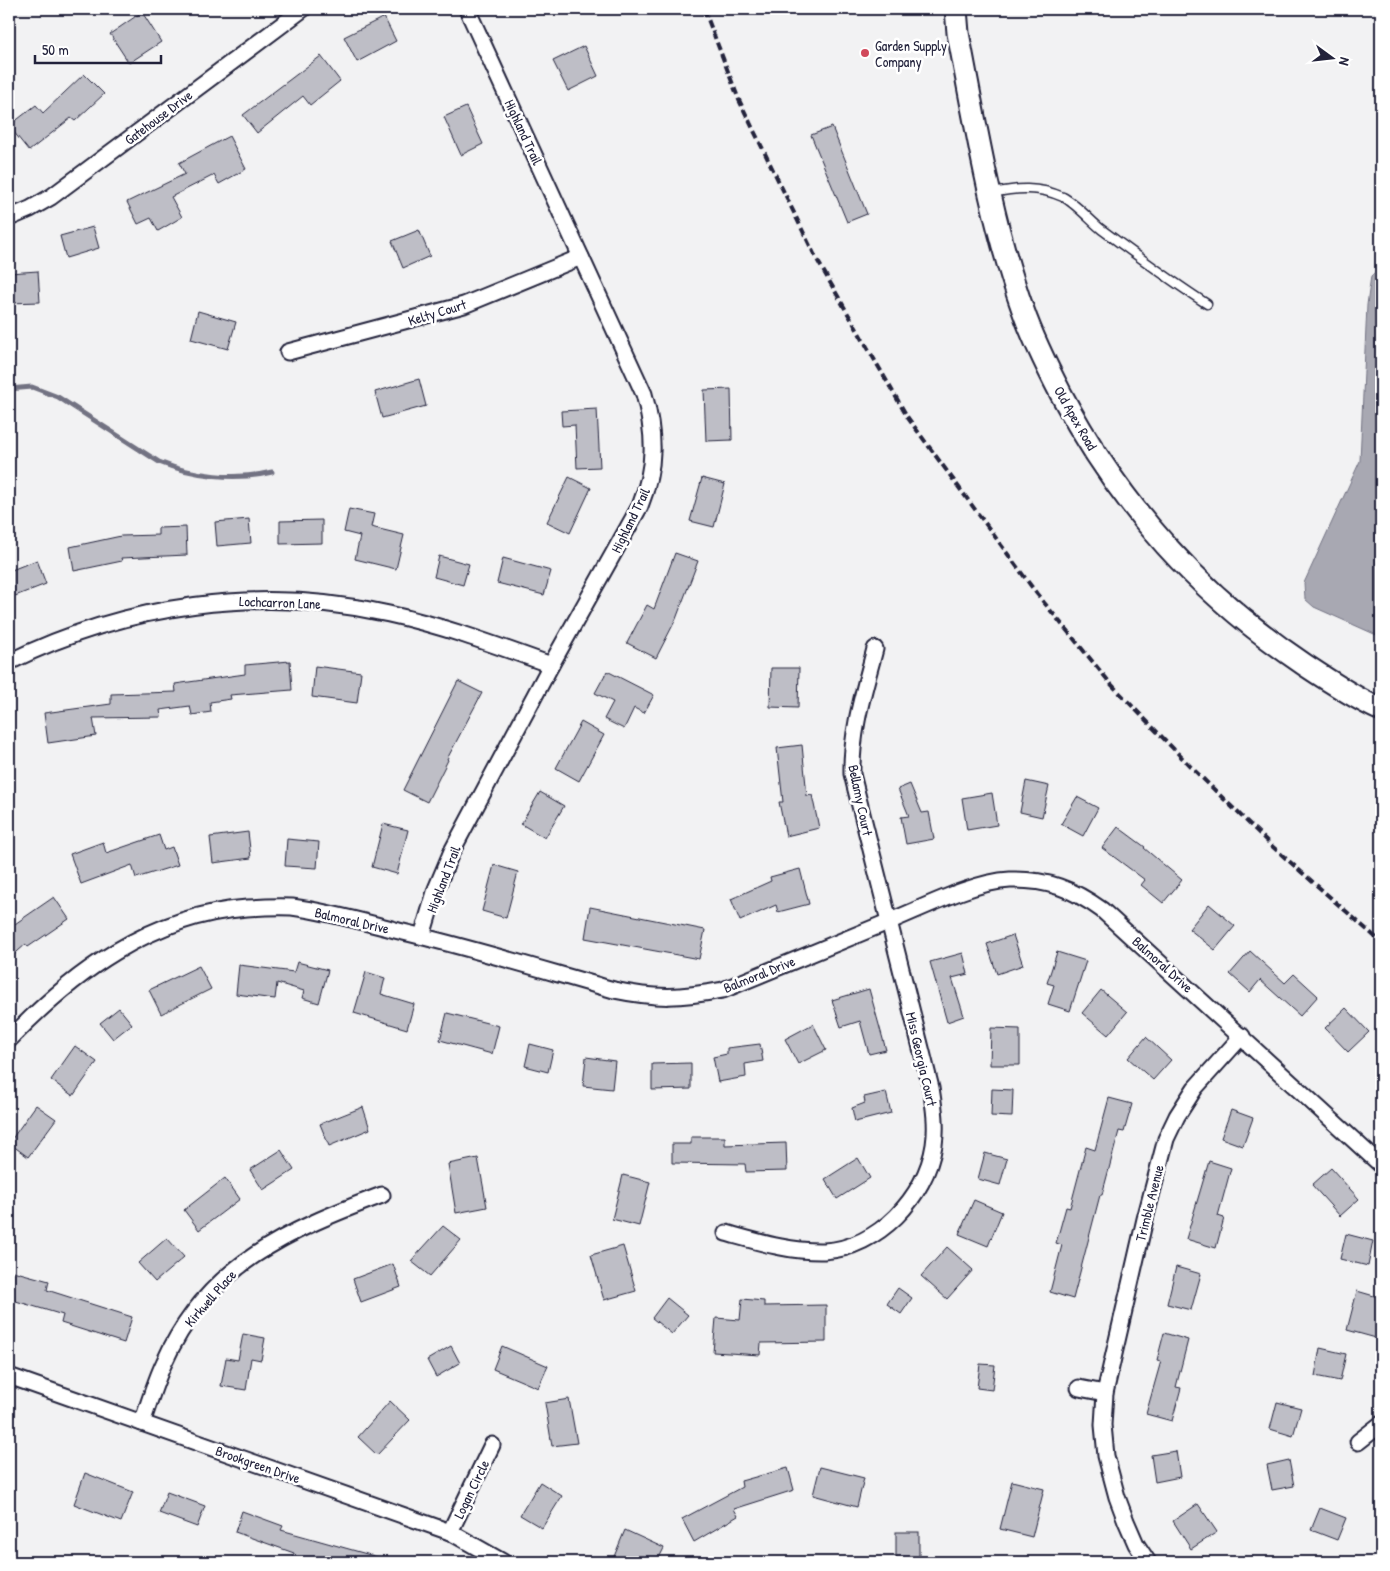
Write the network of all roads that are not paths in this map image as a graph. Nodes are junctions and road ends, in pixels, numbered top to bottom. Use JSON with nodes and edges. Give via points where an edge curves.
{"nodes":[{"id":1,"x":303,"y":9,"type":"edge"},
{"id":2,"x":467,"y":9,"type":"edge"},
{"id":3,"x":956,"y":9,"type":"edge"},
{"id":4,"x":990,"y":194,"type":"junction"},
{"id":5,"x":9,"y":218,"type":"edge"},
{"id":6,"x":581,"y":257,"type":"junction"},
{"id":7,"x":1207,"y":304,"type":"dead end"},
{"id":8,"x":288,"y":352,"type":"dead end"},
{"id":9,"x":876,"y":649,"type":"dead end"},
{"id":10,"x":9,"y":662,"type":"edge"},
{"id":11,"x":552,"y":665,"type":"junction"},
{"id":12,"x":1381,"y":710,"type":"edge"},
{"id":13,"x":890,"y":921,"type":"junction"},
{"id":14,"x":422,"y":936,"type":"junction"},
{"id":15,"x":1242,"y":1036,"type":"junction"},
{"id":16,"x":9,"y":1040,"type":"edge"},
{"id":17,"x":1381,"y":1165,"type":"edge"},
{"id":18,"x":382,"y":1195,"type":"dead end"},
{"id":19,"x":726,"y":1233,"type":"dead end"},
{"id":20,"x":9,"y":1376,"type":"edge"},
{"id":21,"x":1079,"y":1388,"type":"dead end"},
{"id":22,"x":1105,"y":1393,"type":"junction"},
{"id":23,"x":142,"y":1423,"type":"junction"},
{"id":24,"x":1381,"y":1424,"type":"edge"},
{"id":25,"x":1358,"y":1442,"type":"dead end"},
{"id":26,"x":492,"y":1445,"type":"dead end"},
{"id":27,"x":450,"y":1532,"type":"junction"},
{"id":28,"x":503,"y":1562,"type":"edge"},
{"id":29,"x":1148,"y":1562,"type":"edge"}],
"edges":[{"from":1,"to":5,"type":"street","name":"Gatehouse Drive","via":[[51,197]]},
{"from":2,"to":6,"type":"street","name":"Highland Trail"},
{"from":3,"to":4,"type":"main road","name":"Old Apex Road"},
{"from":4,"to":7,"type":"lane","via":[[1014,188],[1039,190],[1064,198],[1145,262]]},
{"from":4,"to":12,"type":"main road","name":"Old Apex Road","via":[[1023,311],[1078,425],[1117,487],[1176,558],[1213,594],[1283,650]]},
{"from":6,"to":8,"type":"street","name":"Kelty Court","via":[[464,305]]},
{"from":6,"to":11,"type":"street","name":"Highland Trail","via":[[644,394],[653,442],[652,462],[640,506]]},
{"from":9,"to":13,"type":"street","name":"Bellamy Court","via":[[852,742],[852,774]]},
{"from":10,"to":11,"type":"street","name":"Lochcarron Lane","via":[[89,628],[188,606],[246,600],[304,601],[362,608],[471,637]]},
{"from":11,"to":14,"type":"street","name":"Highland Trail","via":[[452,851]]},
{"from":13,"to":14,"type":"street","name":"Balmoral Drive","via":[[723,990],[663,998],[614,990]]},
{"from":13,"to":15,"type":"street","name":"Balmoral Drive","via":[[996,882],[1028,880],[1049,883],[1083,896],[1102,910]]},
{"from":13,"to":19,"type":"street","name":"Miss Georgia Court","via":[[936,1121],[925,1177],[914,1196],[888,1224],[841,1248],[784,1249]]},
{"from":14,"to":16,"type":"street","name":"Balmoral Drive","via":[[291,907],[202,914],[149,933],[116,950],[59,993]]},
{"from":15,"to":17,"type":"street","name":"Balmoral Drive"},
{"from":15,"to":22,"type":"street","name":"Trimble Avenue","via":[[1194,1088],[1166,1139]]},
{"from":18,"to":23,"type":"street","name":"Kirkwell Place","via":[[330,1214],[268,1245],[226,1276],[187,1322],[174,1343],[163,1363]]},
{"from":20,"to":23,"type":"street","name":"Brookgreen Drive"},
{"from":21,"to":22,"type":"street"},
{"from":22,"to":29,"type":"street","name":"Trimble Avenue","via":[[1103,1425],[1108,1464],[1126,1521]]},
{"from":23,"to":27,"type":"street","name":"Brookgreen Drive"},
{"from":24,"to":25,"type":"street"},
{"from":26,"to":27,"type":"street","name":"Logan Circle"},
{"from":27,"to":28,"type":"street","name":"Brookgreen Drive"}]}
